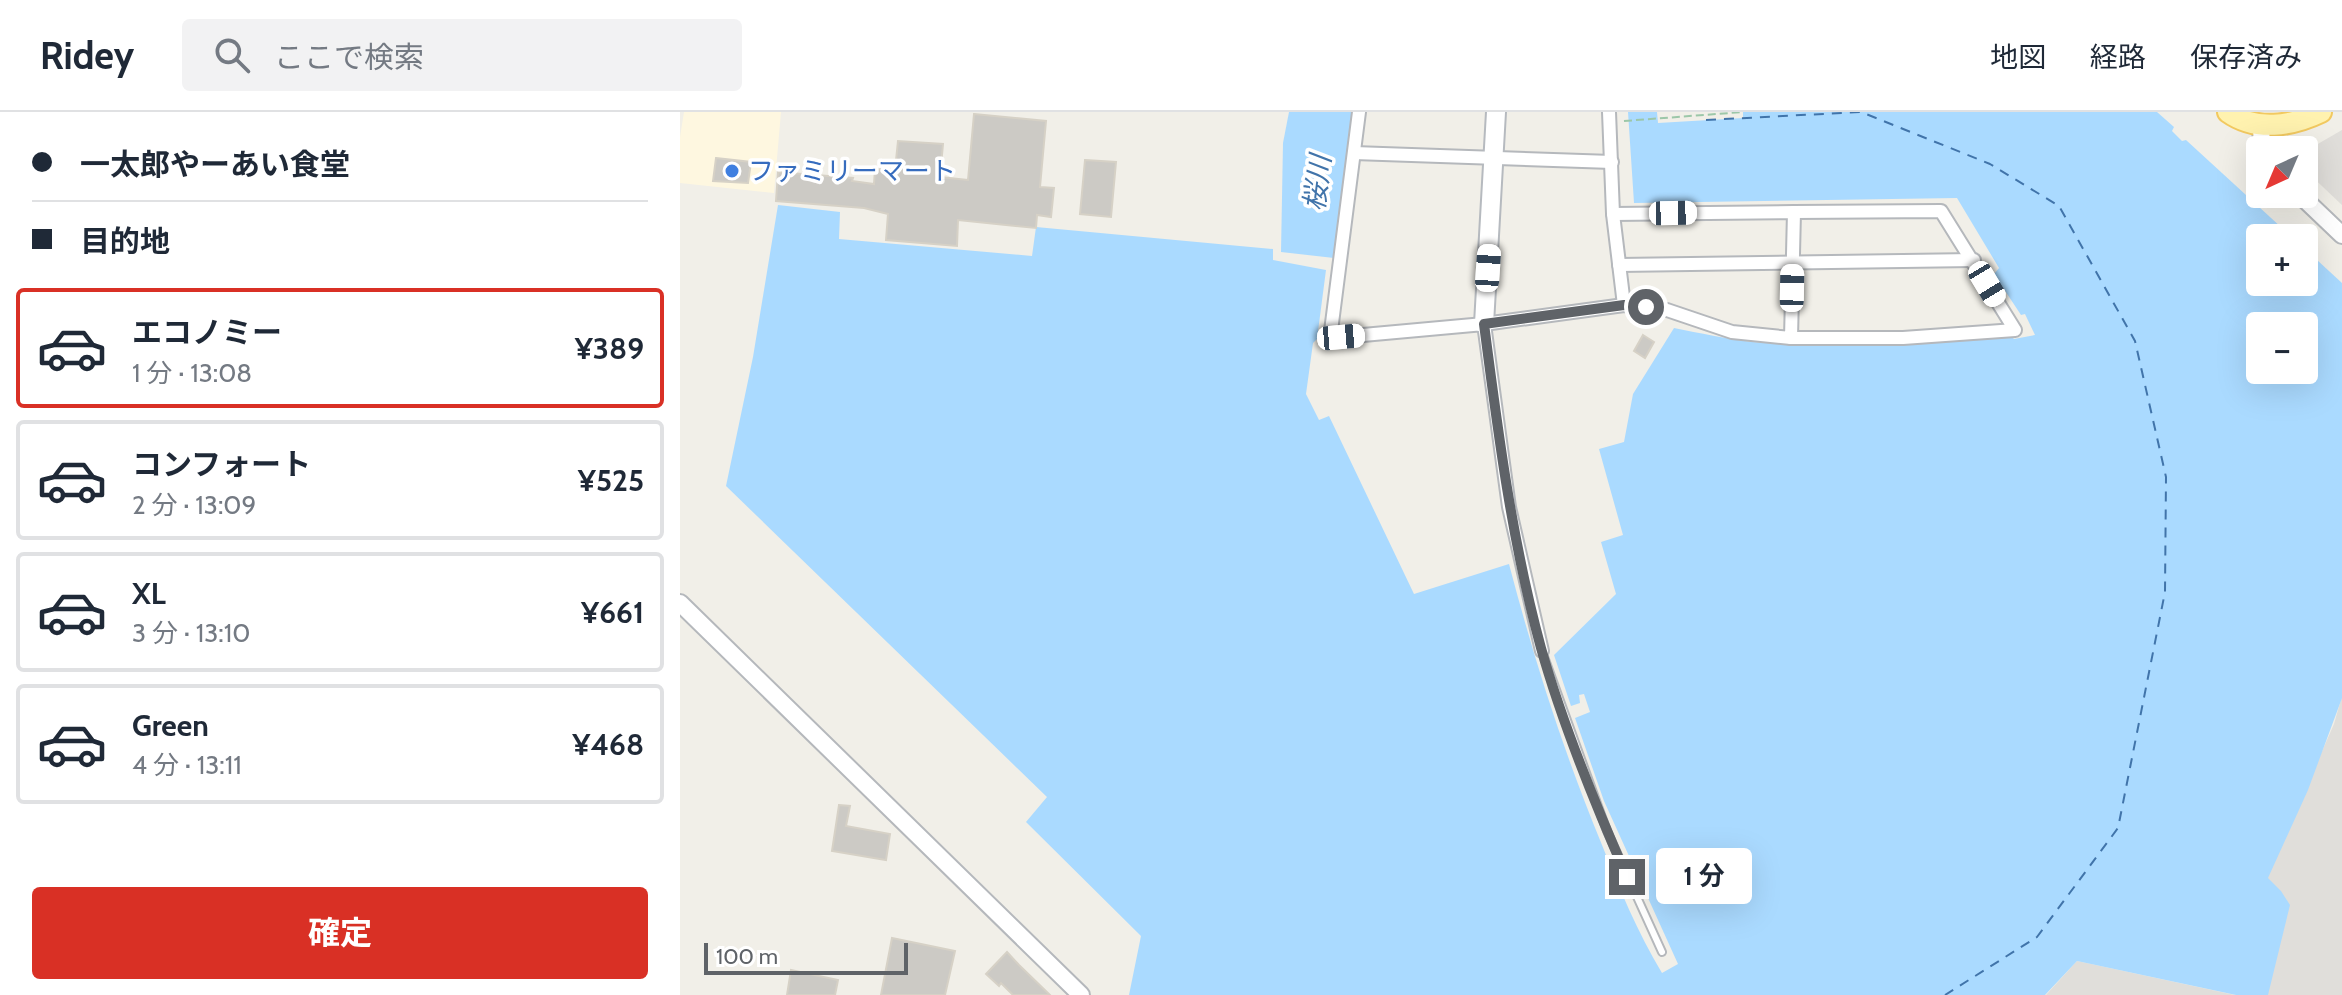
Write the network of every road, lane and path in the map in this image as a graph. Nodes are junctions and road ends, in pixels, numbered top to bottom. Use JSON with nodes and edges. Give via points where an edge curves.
{"nodes":[{"id":1,"x":1359,"y":112,"type":"edge"},
{"id":2,"x":1496,"y":112,"type":"edge"},
{"id":3,"x":1609,"y":112,"type":"edge"},
{"id":4,"x":1743,"y":112,"type":"edge"},
{"id":5,"x":2228,"y":112,"type":"edge"},
{"id":6,"x":2321,"y":112,"type":"edge"},
{"id":7,"x":1623,"y":121,"type":"dead end"},
{"id":8,"x":2261,"y":125,"type":"junction"},
{"id":9,"x":2261,"y":136,"type":"edge"},
{"id":10,"x":1354,"y":153,"type":"junction"},
{"id":11,"x":1495,"y":157,"type":"junction"},
{"id":12,"x":1612,"y":162,"type":"junction"},
{"id":13,"x":2314,"y":208,"type":"edge"},
{"id":14,"x":1794,"y":212,"type":"junction"},
{"id":15,"x":1613,"y":214,"type":"junction"},
{"id":16,"x":2342,"y":235,"type":"edge"},
{"id":17,"x":1974,"y":260,"type":"junction"},
{"id":18,"x":1792,"y":263,"type":"junction"},
{"id":19,"x":1619,"y":265,"type":"junction"},
{"id":20,"x":1624,"y":305,"type":"junction"},
{"id":21,"x":1484,"y":324,"type":"junction"},
{"id":22,"x":1791,"y":338,"type":"junction"},
{"id":23,"x":680,"y":603,"type":"edge"},
{"id":24,"x":1542,"y":651,"type":"joint"},
{"id":25,"x":1662,"y":952,"type":"dead end"},
{"id":26,"x":1081,"y":995,"type":"edge"}],
"edges":[{"from":1,"to":10,"type":"street"},
{"from":2,"to":11,"type":"main road"},
{"from":3,"to":12,"type":"street"},
{"from":4,"to":7,"type":"path"},
{"from":5,"to":8,"type":"main road"},
{"from":6,"to":8,"type":"main road","via":[[2299,122]]},
{"from":8,"to":9,"type":"street"},
{"from":10,"to":11,"type":"street"},
{"from":10,"to":21,"type":"street","via":[[1331,331],[1341,337]]},
{"from":11,"to":12,"type":"street"},
{"from":11,"to":21,"type":"main road"},
{"from":12,"to":15,"type":"street"},
{"from":13,"to":16,"type":"street"},
{"from":14,"to":15,"type":"street"},
{"from":14,"to":17,"type":"street","via":[[1941,211]]},
{"from":14,"to":18,"type":"street"},
{"from":15,"to":19,"type":"street"},
{"from":17,"to":18,"type":"street"},
{"from":17,"to":22,"type":"street","via":[[2015,330]]},
{"from":18,"to":19,"type":"street"},
{"from":18,"to":22,"type":"street"},
{"from":19,"to":20,"type":"street"},
{"from":20,"to":21,"type":"street"},
{"from":20,"to":22,"type":"street","via":[[1667,310],[1732,332]]},
{"from":21,"to":24,"type":"street","via":[[1509,507]]},
{"from":23,"to":26,"type":"street"},
{"from":24,"to":25,"type":"lane","via":[[1607,831]]}]}
